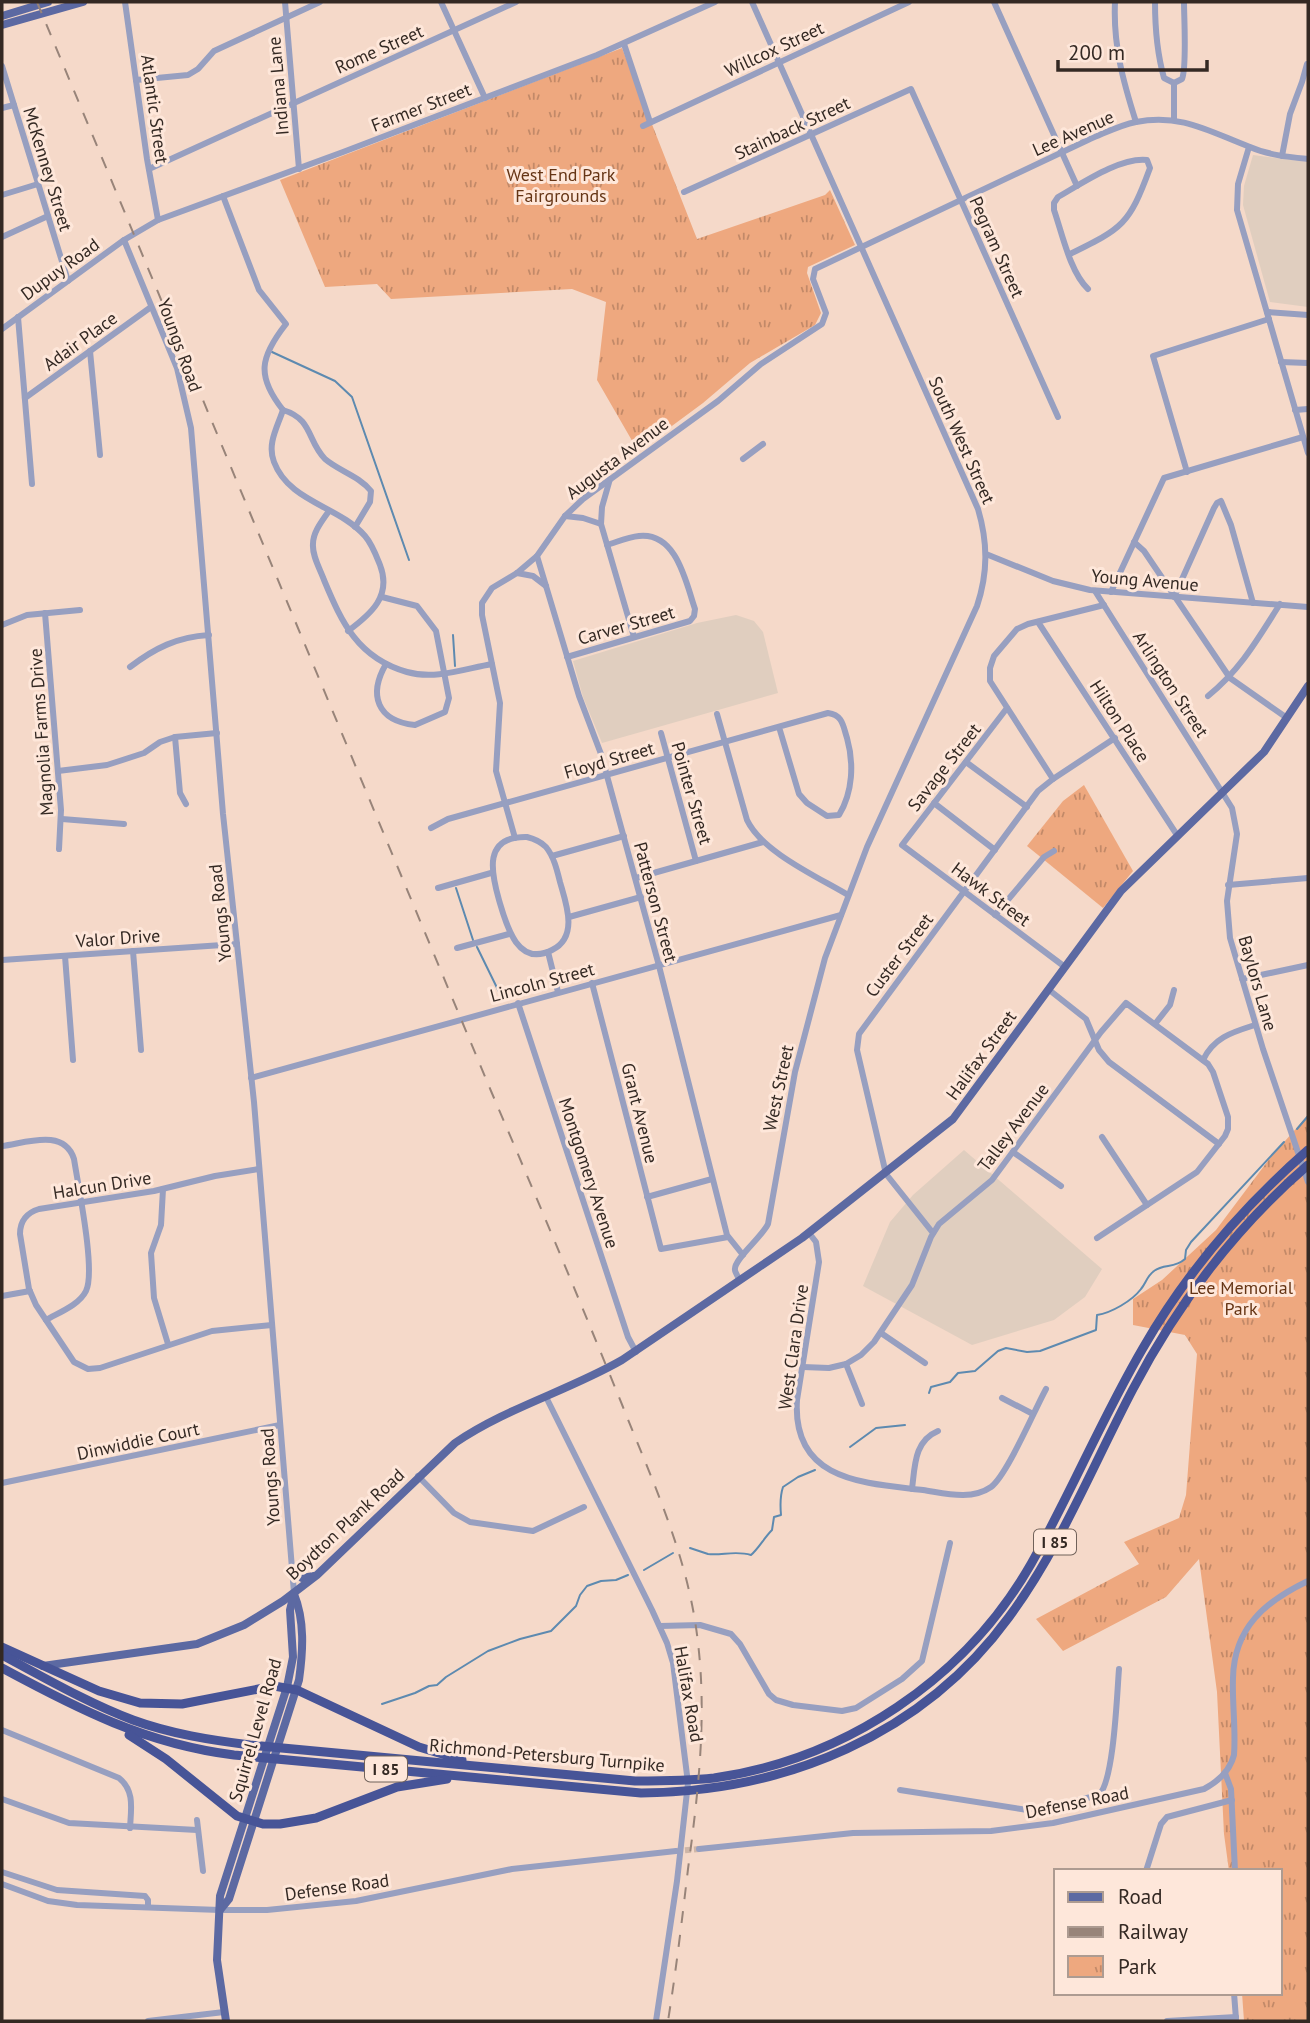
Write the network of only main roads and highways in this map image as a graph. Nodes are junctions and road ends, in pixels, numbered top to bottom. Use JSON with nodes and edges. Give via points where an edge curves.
{"nodes":[{"id":1,"x":48,"y":2,"type":"edge"},
{"id":2,"x":83,"y":2,"type":"edge"},
{"id":3,"x":2,"y":16,"type":"edge"},
{"id":4,"x":2,"y":25,"type":"edge"},
{"id":5,"x":1308,"y":687,"type":"edge"},
{"id":6,"x":1308,"y":1150,"type":"edge"},
{"id":7,"x":1308,"y":1165,"type":"edge"},
{"id":8,"x":609,"y":1368,"type":"joint"},
{"id":9,"x":292,"y":1569,"type":"road end"},
{"id":10,"x":317,"y":1575,"type":"junction"},
{"id":11,"x":294,"y":1594,"type":"junction"},
{"id":12,"x":2,"y":1647,"type":"edge"},
{"id":13,"x":2,"y":1655,"type":"edge"},
{"id":14,"x":2,"y":1670,"type":"edge"},
{"id":15,"x":292,"y":1689,"type":"junction"},
{"id":16,"x":105,"y":1721,"type":"junction"},
{"id":17,"x":504,"y":1768,"type":"junction"},
{"id":18,"x":265,"y":1771,"type":"junction"},
{"id":19,"x":473,"y":1777,"type":"junction"},
{"id":20,"x":716,"y":1782,"type":"junction"},
{"id":21,"x":249,"y":1821,"type":"junction"},
{"id":22,"x":226,"y":2021,"type":"edge"}],
"edges":[{"from":1,"to":3,"type":"main road"},
{"from":2,"to":4,"type":"main road"},
{"from":5,"to":8,"type":"main road","name":"Halifax Street","via":[[1264,752],[1121,891],[953,1119],[794,1244]]},
{"from":6,"to":20,"type":"highway","name":"Richmond-Petersburg Turnpike","number":"I 85","via":[[1223,1236],[1163,1315],[1031,1564],[976,1639],[923,1689],[861,1730],[786,1762]]},
{"from":7,"to":20,"type":"highway","name":"Richmond-Petersburg Turnpike","number":"I 85","via":[[1239,1234],[1184,1304],[1139,1377],[1038,1573],[1009,1618],[974,1659],[937,1693],[865,1740],[826,1759],[742,1784]]},
{"from":8,"to":10,"type":"main road","name":"Boydton Plank Road","via":[[464,1436],[443,1451]]},
{"from":9,"to":10,"type":"main road","via":[[302,1578]]},
{"from":10,"to":11,"type":"main road","name":"Boydton Plank Road"},
{"from":11,"to":14,"type":"main road","name":"Boydton Plank Road","via":[[215,1638]]},
{"from":11,"to":15,"type":"main road","name":"Squirrel Level Road","via":[[290,1610]]},
{"from":12,"to":15,"type":"highway","via":[[99,1691],[140,1703],[182,1704],[267,1687]]},
{"from":13,"to":17,"type":"highway","name":"Richmond-Petersburg Turnpike","number":"I 85","via":[[104,1708],[193,1737]]},
{"from":14,"to":16,"type":"highway","name":"Richmond-Petersburg Turnpike","number":"I 85"},
{"from":15,"to":17,"type":"highway","via":[[431,1752]]},
{"from":15,"to":18,"type":"main road","name":"Squirrel Level Road","via":[[273,1731]]},
{"from":15,"to":18,"type":"main road","name":"Squirrel Level Road","via":[[283,1733]]},
{"from":16,"to":19,"type":"highway","name":"Richmond-Petersburg Turnpike","number":"I 85","via":[[149,1737],[220,1753]]},
{"from":16,"to":21,"type":"highway","via":[[158,1752],[214,1799]]},
{"from":17,"to":20,"type":"highway","name":"Richmond-Petersburg Turnpike","number":"I 85","via":[[635,1781]]},
{"from":18,"to":21,"type":"main road","name":"Squirrel Level Road"},
{"from":19,"to":20,"type":"highway","name":"Richmond-Petersburg Turnpike","number":"I 85","via":[[641,1793],[671,1793]]},
{"from":19,"to":21,"type":"highway","via":[[409,1784],[300,1822],[270,1825]]},
{"from":21,"to":22,"type":"main road","name":"Squirrel Level Road","via":[[220,1896],[217,1960]]}]}
